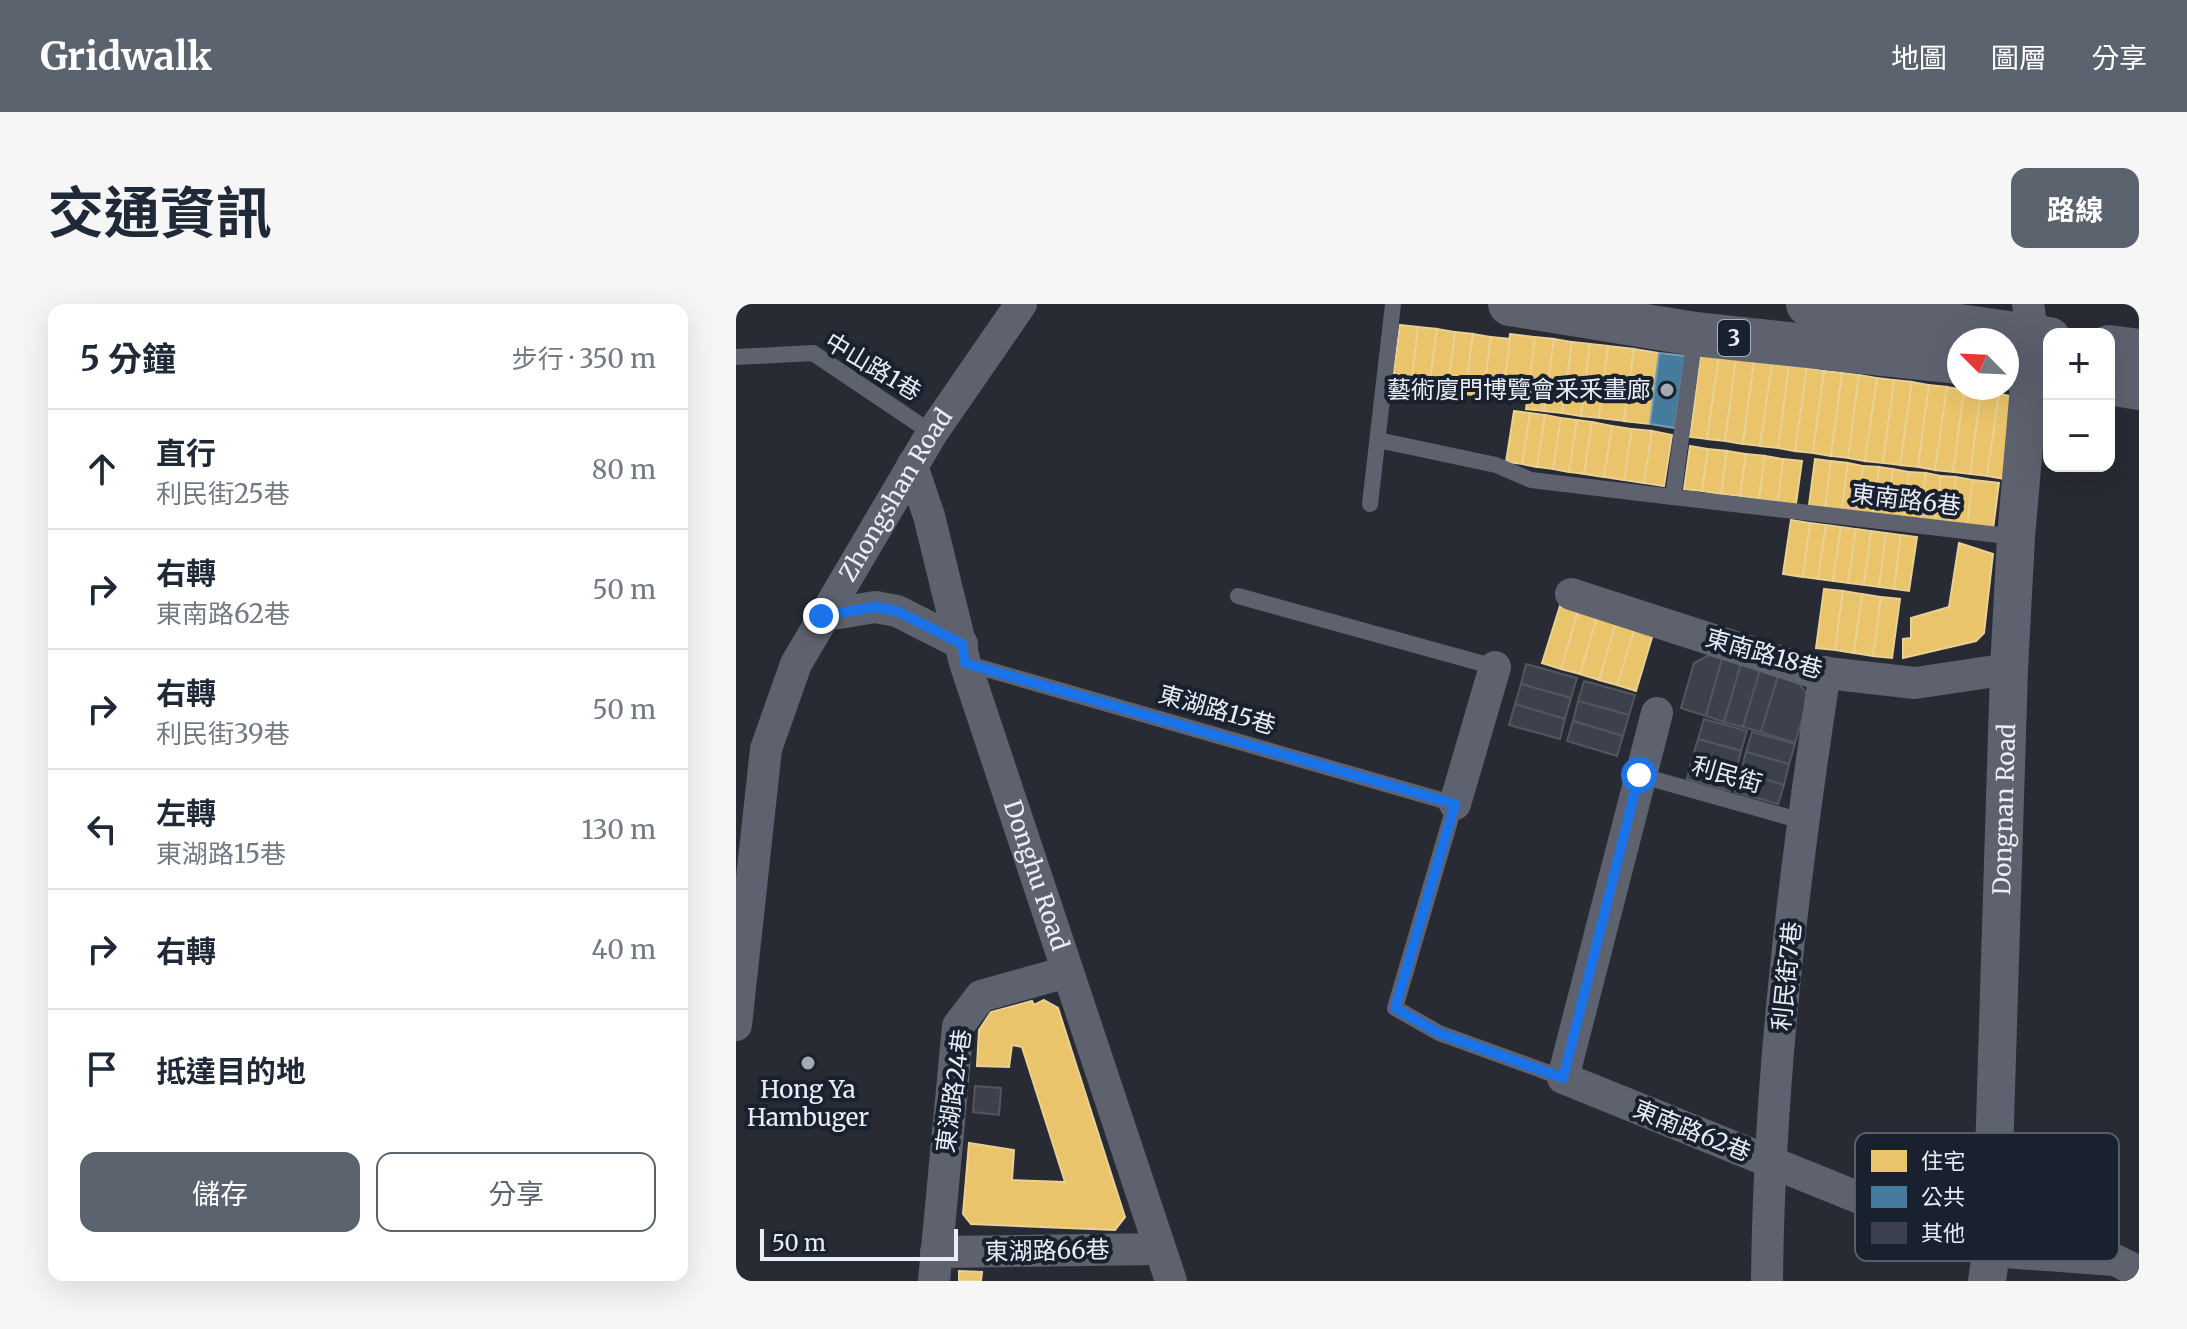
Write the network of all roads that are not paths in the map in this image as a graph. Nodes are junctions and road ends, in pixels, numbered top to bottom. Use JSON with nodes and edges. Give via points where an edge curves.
{"nodes":[{"id":1,"x":1021,"y":304,"type":"edge"},
{"id":2,"x":1393,"y":304,"type":"edge"},
{"id":3,"x":1510,"y":304,"type":"edge"},
{"id":4,"x":1808,"y":304,"type":"edge"},
{"id":5,"x":1695,"y":334,"type":"junction"},
{"id":6,"x":2033,"y":348,"type":"edge"},
{"id":7,"x":2115,"y":348,"type":"edge"},
{"id":8,"x":2139,"y":351,"type":"edge"},
{"id":9,"x":736,"y":357,"type":"edge"},
{"id":10,"x":1947,"y":361,"type":"edge"},
{"id":11,"x":2115,"y":384,"type":"edge"},
{"id":12,"x":2139,"y":388,"type":"edge"},
{"id":13,"x":932,"y":433,"type":"junction"},
{"id":14,"x":1378,"y":440,"type":"junction"},
{"id":15,"x":912,"y":466,"type":"junction"},
{"id":16,"x":1673,"y":497,"type":"junction"},
{"id":17,"x":1370,"y":504,"type":"dead end"},
{"id":18,"x":2016,"y":537,"type":"junction"},
{"id":19,"x":1571,"y":594,"type":"dead end"},
{"id":20,"x":1238,"y":596,"type":"dead end"},
{"id":21,"x":821,"y":616,"type":"junction"},
{"id":22,"x":963,"y":654,"type":"junction"},
{"id":23,"x":1495,"y":667,"type":"joint"},
{"id":24,"x":2009,"y":669,"type":"junction"},
{"id":25,"x":1825,"y":672,"type":"junction"},
{"id":26,"x":1657,"y":713,"type":"dead end"},
{"id":27,"x":1639,"y":775,"type":"junction"},
{"id":28,"x":1455,"y":804,"type":"junction"},
{"id":29,"x":1802,"y":821,"type":"junction"},
{"id":30,"x":1067,"y":972,"type":"junction"},
{"id":31,"x":736,"y":1025,"type":"edge"},
{"id":32,"x":1563,"y":1078,"type":"junction"},
{"id":33,"x":1993,"y":1133,"type":"edge"},
{"id":34,"x":1768,"y":1162,"type":"junction"},
{"id":35,"x":1855,"y":1203,"type":"edge"},
{"id":36,"x":1159,"y":1249,"type":"junction"},
{"id":37,"x":2094,"y":1261,"type":"edge"},
{"id":38,"x":2117,"y":1261,"type":"edge"},
{"id":39,"x":1989,"y":1266,"type":"edge"},
{"id":40,"x":935,"y":1267,"type":"edge"},
{"id":41,"x":2139,"y":1272,"type":"edge"},
{"id":42,"x":1171,"y":1281,"type":"edge"},
{"id":43,"x":1767,"y":1281,"type":"edge"}],
"edges":[{"from":1,"to":13,"type":"street","name":"Zhongshan Road"},
{"from":2,"to":14,"type":"lane"},
{"from":3,"to":5,"type":"main road","number":"3"},
{"from":4,"to":6,"type":"main road"},
{"from":5,"to":10,"type":"main road","number":"3"},
{"from":5,"to":16,"type":"lane"},
{"from":6,"to":18,"type":"street","name":"Dongnan Road"},
{"from":7,"to":8,"type":"main road"},
{"from":9,"to":13,"type":"lane","name":"中山路1巷","via":[[813,353]]},
{"from":11,"to":12,"type":"main road"},
{"from":13,"to":15,"type":"street","name":"Zhongshan Road"},
{"from":14,"to":16,"type":"lane","name":"東南路6巷","via":[[1496,465],[1531,480]]},
{"from":14,"to":17,"type":"lane"},
{"from":15,"to":21,"type":"street","name":"Zhongshan Road"},
{"from":15,"to":22,"type":"street","name":"Donghu Road"},
{"from":16,"to":18,"type":"lane","name":"東南路6巷"},
{"from":18,"to":24,"type":"street","name":"Dongnan Road"},
{"from":19,"to":25,"type":"street","name":"東南路18巷"},
{"from":20,"to":23,"type":"lane"},
{"from":21,"to":22,"type":"street","via":[[875,607],[897,611]]},
{"from":21,"to":31,"type":"street","name":"Zhongshan Road","via":[[796,664],[766,749]]},
{"from":22,"to":28,"type":"lane","name":"東湖路15巷"},
{"from":22,"to":30,"type":"street","name":"Donghu Road"},
{"from":23,"to":28,"type":"street"},
{"from":24,"to":25,"type":"street","name":"東南路18巷","via":[[1915,683]]},
{"from":24,"to":33,"type":"street","name":"Dongnan Road"},
{"from":25,"to":29,"type":"street","name":"利民街7巷"},
{"from":26,"to":27,"type":"street"},
{"from":27,"to":29,"type":"lane","name":"利民街"},
{"from":27,"to":32,"type":"street"},
{"from":28,"to":32,"type":"lane","name":"東南路62巷","via":[[1395,1008],[1439,1033]]},
{"from":29,"to":34,"type":"street","name":"利民街7巷"},
{"from":30,"to":36,"type":"street","name":"Donghu Road"},
{"from":30,"to":40,"type":"street","name":"東湖路24巷","via":[[981,996],[958,1026]]},
{"from":32,"to":34,"type":"street","name":"東南路62巷"},
{"from":34,"to":35,"type":"street","name":"東南路62巷"},
{"from":34,"to":43,"type":"street","name":"利民街7巷"},
{"from":36,"to":40,"type":"street","name":"東湖路66巷"},
{"from":36,"to":42,"type":"street","name":"Donghu Road"},
{"from":37,"to":39,"type":"street","name":"東南路62巷"},
{"from":38,"to":41,"type":"street","name":"東南路62巷"}]}
